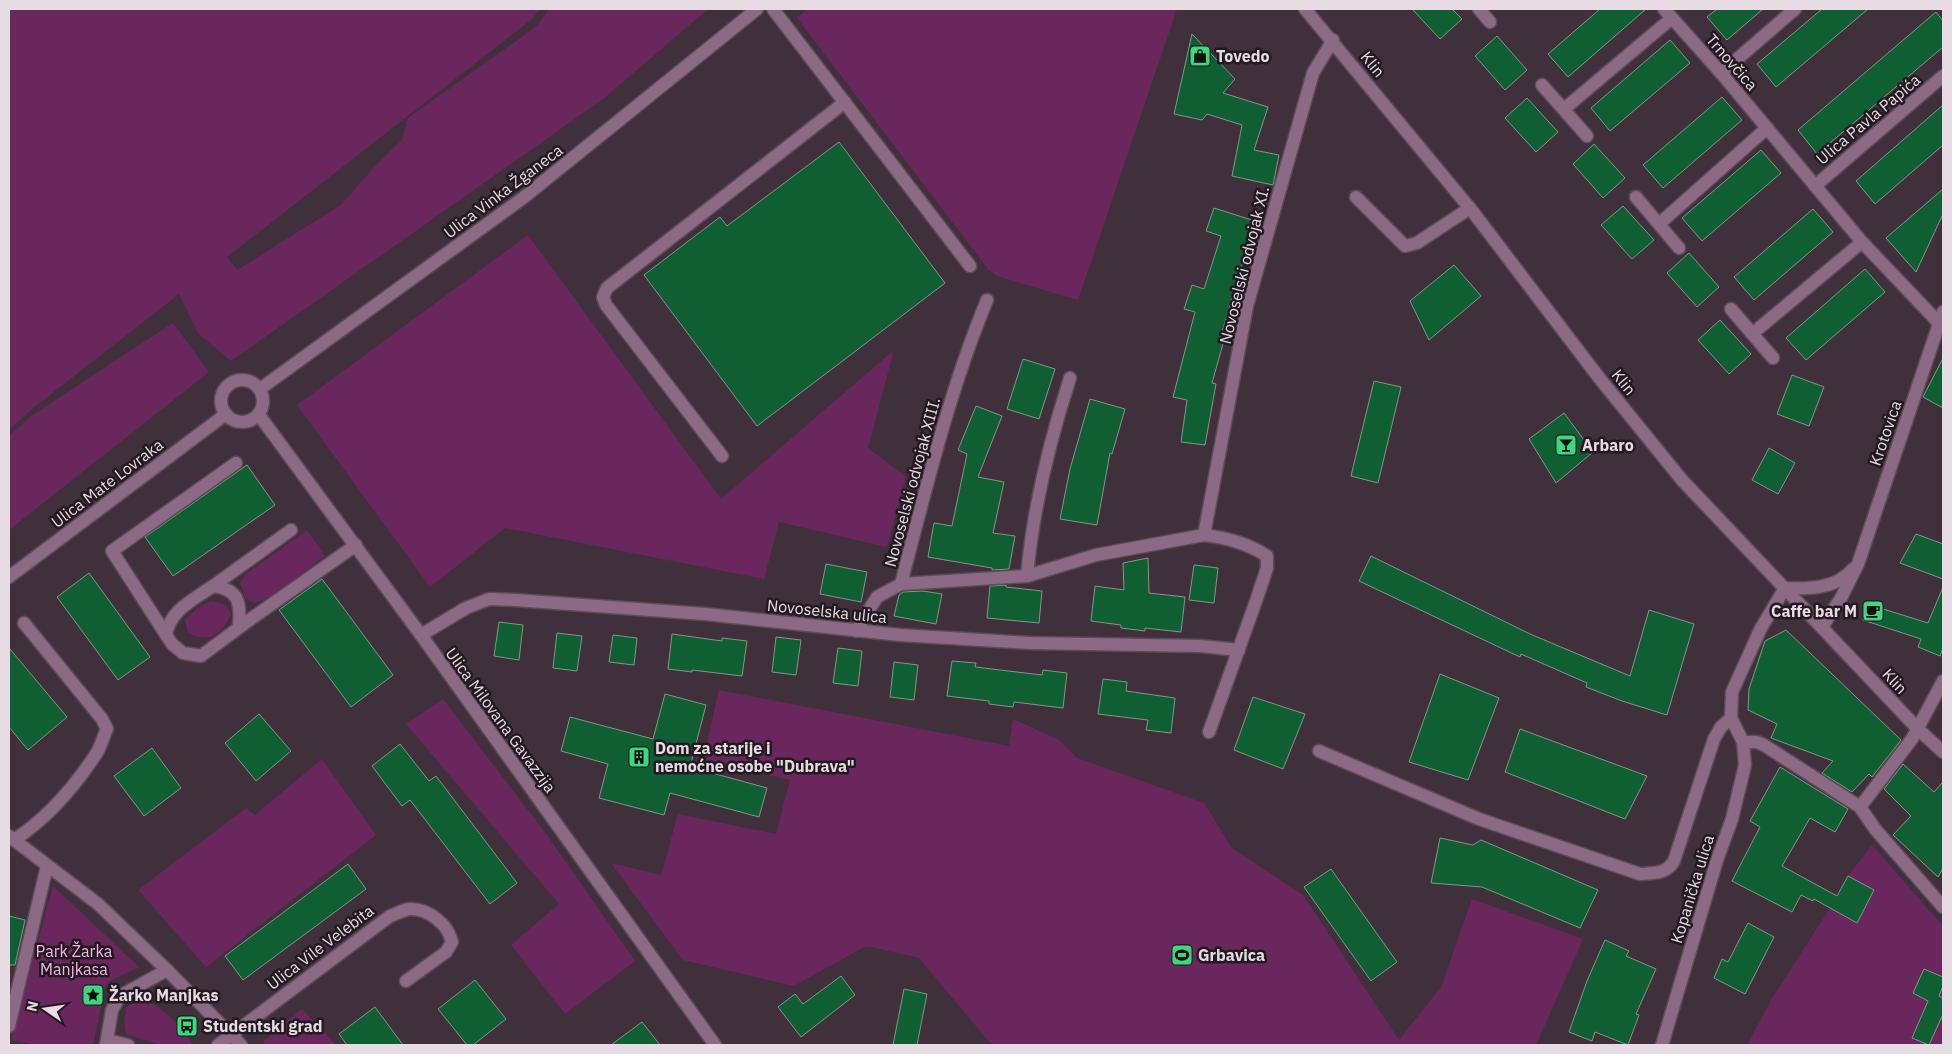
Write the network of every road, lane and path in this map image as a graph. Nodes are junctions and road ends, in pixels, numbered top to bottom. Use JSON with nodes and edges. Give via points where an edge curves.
{"nodes":[{"id":1,"x":757,"y":9,"type":"edge"},
{"id":2,"x":774,"y":9,"type":"edge"},
{"id":3,"x":1305,"y":9,"type":"edge"},
{"id":4,"x":1479,"y":9,"type":"edge"},
{"id":5,"x":1795,"y":9,"type":"edge"},
{"id":6,"x":1668,"y":13,"type":"edge"},
{"id":7,"x":1490,"y":22,"type":"dead end"},
{"id":8,"x":1332,"y":40,"type":"junction"},
{"id":9,"x":1721,"y":73,"type":"junction"},
{"id":10,"x":1943,"y":76,"type":"edge"},
{"id":11,"x":1542,"y":85,"type":"dead end"},
{"id":12,"x":845,"y":102,"type":"junction"},
{"id":13,"x":1564,"y":109,"type":"junction"},
{"id":14,"x":1767,"y":128,"type":"junction"},
{"id":15,"x":1587,"y":136,"type":"dead end"},
{"id":16,"x":1814,"y":186,"type":"junction"},
{"id":17,"x":1356,"y":197,"type":"dead end"},
{"id":18,"x":1636,"y":197,"type":"dead end"},
{"id":19,"x":1470,"y":208,"type":"junction"},
{"id":20,"x":1659,"y":224,"type":"junction"},
{"id":21,"x":1862,"y":242,"type":"junction"},
{"id":22,"x":1679,"y":248,"type":"dead end"},
{"id":23,"x":970,"y":266,"type":"dead end"},
{"id":24,"x":987,"y":300,"type":"dead end"},
{"id":25,"x":1730,"y":309,"type":"dead end"},
{"id":26,"x":1941,"y":318,"type":"edge"},
{"id":27,"x":1752,"y":334,"type":"junction"},
{"id":28,"x":1773,"y":358,"type":"dead end"},
{"id":29,"x":1070,"y":378,"type":"dead end"},
{"id":30,"x":260,"y":389,"type":"junction"},
{"id":31,"x":226,"y":414,"type":"junction"},
{"id":32,"x":259,"y":414,"type":"junction"},
{"id":33,"x":722,"y":456,"type":"dead end"},
{"id":34,"x":236,"y":463,"type":"dead end"},
{"id":35,"x":290,"y":530,"type":"dead end"},
{"id":36,"x":1204,"y":535,"type":"junction"},
{"id":37,"x":356,"y":545,"type":"junction"},
{"id":38,"x":1858,"y":564,"type":"junction"},
{"id":39,"x":1027,"y":576,"type":"junction"},
{"id":40,"x":9,"y":577,"type":"edge"},
{"id":41,"x":901,"y":584,"type":"junction"},
{"id":42,"x":213,"y":586,"type":"junction"},
{"id":43,"x":1785,"y":588,"type":"junction"},
{"id":44,"x":24,"y":623,"type":"dead end"},
{"id":45,"x":239,"y":627,"type":"junction"},
{"id":46,"x":1822,"y":627,"type":"junction"},
{"id":47,"x":856,"y":631,"type":"junction"},
{"id":48,"x":166,"y":635,"type":"junction"},
{"id":49,"x":421,"y":635,"type":"junction"},
{"id":50,"x":1239,"y":650,"type":"junction"},
{"id":51,"x":1943,"y":681,"type":"edge"},
{"id":52,"x":1731,"y":718,"type":"junction"},
{"id":53,"x":1918,"y":729,"type":"junction"},
{"id":54,"x":1209,"y":732,"type":"dead end"},
{"id":55,"x":1743,"y":742,"type":"junction"},
{"id":56,"x":1319,"y":751,"type":"dead end"},
{"id":57,"x":1943,"y":752,"type":"edge"},
{"id":58,"x":1860,"y":807,"type":"junction"},
{"id":59,"x":12,"y":838,"type":"edge"},
{"id":60,"x":47,"y":866,"type":"junction"},
{"id":61,"x":1943,"y":907,"type":"edge"},
{"id":62,"x":167,"y":970,"type":"junction"},
{"id":63,"x":406,"y":981,"type":"dead end"},
{"id":64,"x":12,"y":999,"type":"edge"},
{"id":65,"x":9,"y":1026,"type":"edge"},
{"id":66,"x":231,"y":1035,"type":"junction"},
{"id":67,"x":107,"y":1042,"type":"edge"},
{"id":68,"x":128,"y":1045,"type":"edge"},
{"id":69,"x":218,"y":1045,"type":"edge"},
{"id":70,"x":241,"y":1045,"type":"edge"},
{"id":71,"x":715,"y":1045,"type":"edge"},
{"id":72,"x":1662,"y":1045,"type":"edge"}],
"edges":[{"from":1,"to":30,"type":"street","name":"Ulica Vinka Žganeca","via":[[523,198]]},
{"from":2,"to":12,"type":"street"},
{"from":3,"to":8,"type":"street","name":"Klin"},
{"from":4,"to":7,"type":"street"},
{"from":5,"to":9,"type":"street"},
{"from":6,"to":9,"type":"street","name":"Trnovčica"},
{"from":6,"to":13,"type":"street","name":"Trnovčica"},
{"from":8,"to":19,"type":"street","name":"Klin"},
{"from":8,"to":36,"type":"street","name":"Novoselski odvojak XI.","via":[[1312,73],[1247,306]]},
{"from":9,"to":14,"type":"street","name":"Trnovčica"},
{"from":10,"to":16,"type":"street","name":"Ulica Pavla Papića"},
{"from":11,"to":13,"type":"street"},
{"from":12,"to":23,"type":"street"},
{"from":12,"to":33,"type":"street","via":[[607,288],[603,297]]},
{"from":13,"to":15,"type":"street"},
{"from":14,"to":16,"type":"street","name":"Trnovčica"},
{"from":14,"to":20,"type":"street"},
{"from":16,"to":21,"type":"street","name":"Trnovčica"},
{"from":17,"to":19,"type":"street","via":[[1405,246],[1417,243]]},
{"from":18,"to":20,"type":"street"},
{"from":19,"to":43,"type":"street","name":"Klin","via":[[1600,379],[1682,480]]},
{"from":20,"to":22,"type":"street"},
{"from":21,"to":26,"type":"street","name":"Trnovčica"},
{"from":21,"to":27,"type":"street"},
{"from":24,"to":41,"type":"street","name":"Novoselski odvojak XIII.","via":[[965,354],[935,452]]},
{"from":25,"to":27,"type":"street"},
{"from":26,"to":38,"type":"street","name":"Krotovica"},
{"from":27,"to":28,"type":"street"},
{"from":29,"to":39,"type":"street","via":[[1031,527]]},
{"from":30,"to":31,"type":"street","via":[[250,382],[232,382],[222,397]]},
{"from":30,"to":32,"type":"street","via":[[264,399]]},
{"from":31,"to":32,"type":"street","via":[[242,422],[249,422]]},
{"from":31,"to":40,"type":"street","name":"Ulica Mate Lovraka"},
{"from":32,"to":37,"type":"street","name":"Ulica Milovana Gavazzija"},
{"from":34,"to":48,"type":"street","via":[[112,551]]},
{"from":35,"to":42,"type":"street"},
{"from":36,"to":39,"type":"street","name":"Novoselski odvojak XIII.","via":[[1096,555]]},
{"from":36,"to":50,"type":"street","via":[[1249,545],[1266,556],[1267,568]]},
{"from":37,"to":45,"type":"street"},
{"from":37,"to":49,"type":"street","name":"Ulica Milovana Gavazzija"},
{"from":38,"to":43,"type":"street","via":[[1830,584],[1817,588]]},
{"from":38,"to":46,"type":"street","name":"Krotovica","via":[[1842,598]]},
{"from":39,"to":41,"type":"street","name":"Novoselski odvojak XIII."},
{"from":41,"to":47,"type":"street","via":[[877,598]]},
{"from":42,"to":45,"type":"street","via":[[227,588],[236,597],[241,608]]},
{"from":42,"to":48,"type":"street","via":[[176,611]]},
{"from":43,"to":46,"type":"street","name":"Klin"},
{"from":43,"to":52,"type":"street","via":[[1768,614],[1737,679],[1730,700]]},
{"from":44,"to":59,"type":"street","via":[[102,719],[106,729],[97,753],[36,826]]},
{"from":45,"to":48,"type":"street","via":[[201,656],[183,653]]},
{"from":46,"to":53,"type":"street","name":"Klin"},
{"from":47,"to":49,"type":"street","name":"Novoselska ulica","via":[[705,614],[489,599],[466,608]]},
{"from":47,"to":50,"type":"street","name":"Novoselska ulica","via":[[1030,643],[1200,646]]},
{"from":49,"to":71,"type":"street","name":"Ulica Milovana Gavazzija"},
{"from":50,"to":54,"type":"street"},
{"from":51,"to":53,"type":"street"},
{"from":52,"to":55,"type":"street"},
{"from":52,"to":56,"type":"street","via":[[1714,739],[1674,860],[1669,869],[1660,873],[1640,874],[1480,819]]},
{"from":53,"to":57,"type":"street","name":"Klin"},
{"from":53,"to":58,"type":"street"},
{"from":55,"to":58,"type":"street","via":[[1764,745]]},
{"from":55,"to":72,"type":"street","name":"Kopanička ulica","via":[[1745,765],[1732,819]]},
{"from":58,"to":61,"type":"street","via":[[1875,829]]},
{"from":59,"to":60,"type":"street"},
{"from":60,"to":62,"type":"street","via":[[98,904]]},
{"from":60,"to":64,"type":"street"},
{"from":62,"to":66,"type":"street"},
{"from":62,"to":67,"type":"street","via":[[120,996],[112,1010]]},
{"from":63,"to":66,"type":"street","name":"Ulica Vile Velebita","via":[[446,952],[452,942],[449,932],[440,922],[423,911],[409,909],[390,916]]},
{"from":64,"to":65,"type":"street"},
{"from":66,"to":69,"type":"street","name":"Ulica Vile Velebita"},
{"from":66,"to":70,"type":"street"},
{"from":67,"to":68,"type":"street"}]}
